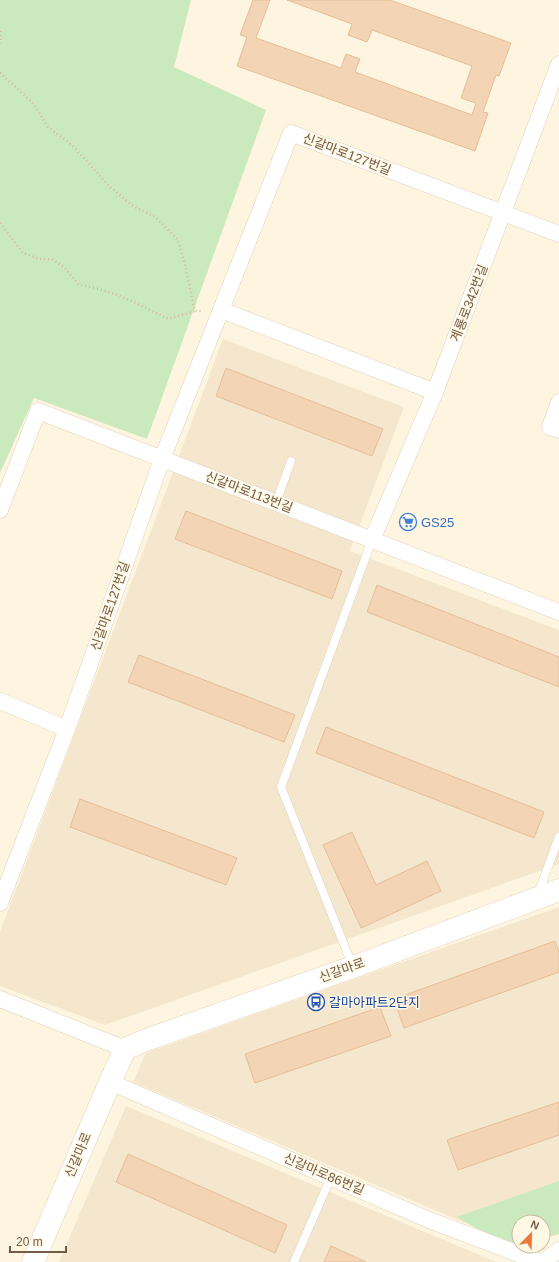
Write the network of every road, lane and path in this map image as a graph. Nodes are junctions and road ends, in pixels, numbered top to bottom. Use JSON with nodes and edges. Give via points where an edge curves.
{"nodes":[{"id":1,"x":0,"y":31,"type":"edge"},
{"id":2,"x":0,"y":44,"type":"edge"},
{"id":3,"x":558,"y":67,"type":"edge"},
{"id":4,"x":0,"y":73,"type":"edge"},
{"id":5,"x":503,"y":213,"type":"junction"},
{"id":6,"x":0,"y":222,"type":"edge"},
{"id":7,"x":559,"y":234,"type":"edge"},
{"id":8,"x":221,"y":310,"type":"junction"},
{"id":9,"x":195,"y":311,"type":"junction"},
{"id":10,"x":435,"y":392,"type":"junction"},
{"id":11,"x":559,"y":402,"type":"edge"},
{"id":12,"x":554,"y":428,"type":"edge"},
{"id":13,"x":162,"y":459,"type":"junction"},
{"id":14,"x":291,"y":461,"type":"dead end"},
{"id":15,"x":276,"y":503,"type":"junction"},
{"id":16,"x":0,"y":510,"type":"edge"},
{"id":17,"x":372,"y":540,"type":"junction"},
{"id":18,"x":559,"y":612,"type":"edge"},
{"id":19,"x":0,"y":701,"type":"edge"},
{"id":20,"x":67,"y":729,"type":"junction"},
{"id":21,"x":559,"y":837,"type":"edge"},
{"id":22,"x":553,"y":894,"type":"edge"},
{"id":23,"x":0,"y":903,"type":"edge"},
{"id":24,"x":353,"y":967,"type":"junction"},
{"id":25,"x":0,"y":999,"type":"edge"},
{"id":26,"x":125,"y":1049,"type":"junction"},
{"id":27,"x":110,"y":1082,"type":"junction"},
{"id":28,"x":331,"y":1177,"type":"junction"},
{"id":29,"x":559,"y":1250,"type":"edge"},
{"id":30,"x":32,"y":1262,"type":"edge"},
{"id":31,"x":294,"y":1262,"type":"edge"},
{"id":32,"x":541,"y":1262,"type":"edge"}],
"edges":[{"from":1,"to":2,"type":"path"},
{"from":3,"to":5,"type":"street","name":"계룡로342번길"},
{"from":4,"to":9,"type":"path","via":[[32,102],[48,127],[72,145],[110,187],[133,206],[155,217],[178,240]]},
{"from":5,"to":7,"type":"street","name":"신갈마로127번길"},
{"from":5,"to":8,"type":"street","name":"신갈마로127번길","via":[[291,133]]},
{"from":5,"to":10,"type":"street","name":"계룡로342번길"},
{"from":6,"to":9,"type":"path","via":[[23,253],[40,259],[52,259],[64,267],[79,285],[113,293],[168,319]]},
{"from":8,"to":9,"type":"path"},
{"from":8,"to":10,"type":"street"},
{"from":8,"to":13,"type":"street","name":"신갈마로127번길"},
{"from":10,"to":17,"type":"street","name":"계룡로342번길"},
{"from":11,"to":12,"type":"street"},
{"from":13,"to":15,"type":"street","name":"신갈마로113번길"},
{"from":13,"to":16,"type":"street","name":"신갈마로113번길","via":[[38,411]]},
{"from":13,"to":20,"type":"street","name":"신갈마로127번길"},
{"from":14,"to":15,"type":"lane"},
{"from":15,"to":17,"type":"street","name":"신갈마로113번길"},
{"from":17,"to":18,"type":"street","name":"신갈마로113번길"},
{"from":17,"to":24,"type":"lane","via":[[281,787]]},
{"from":19,"to":20,"type":"street"},
{"from":20,"to":23,"type":"street","name":"신갈마로127번길"},
{"from":21,"to":22,"type":"lane"},
{"from":22,"to":24,"type":"street","name":"신갈마로"},
{"from":24,"to":26,"type":"street","name":"신갈마로"},
{"from":25,"to":26,"type":"street"},
{"from":26,"to":27,"type":"street","name":"신갈마로"},
{"from":27,"to":28,"type":"street","name":"신갈마로86번길"},
{"from":27,"to":30,"type":"street","name":"신갈마로"},
{"from":28,"to":31,"type":"lane"},
{"from":28,"to":32,"type":"street","name":"신갈마로86번길","via":[[429,1220]]},
{"from":29,"to":32,"type":"street"}]}
